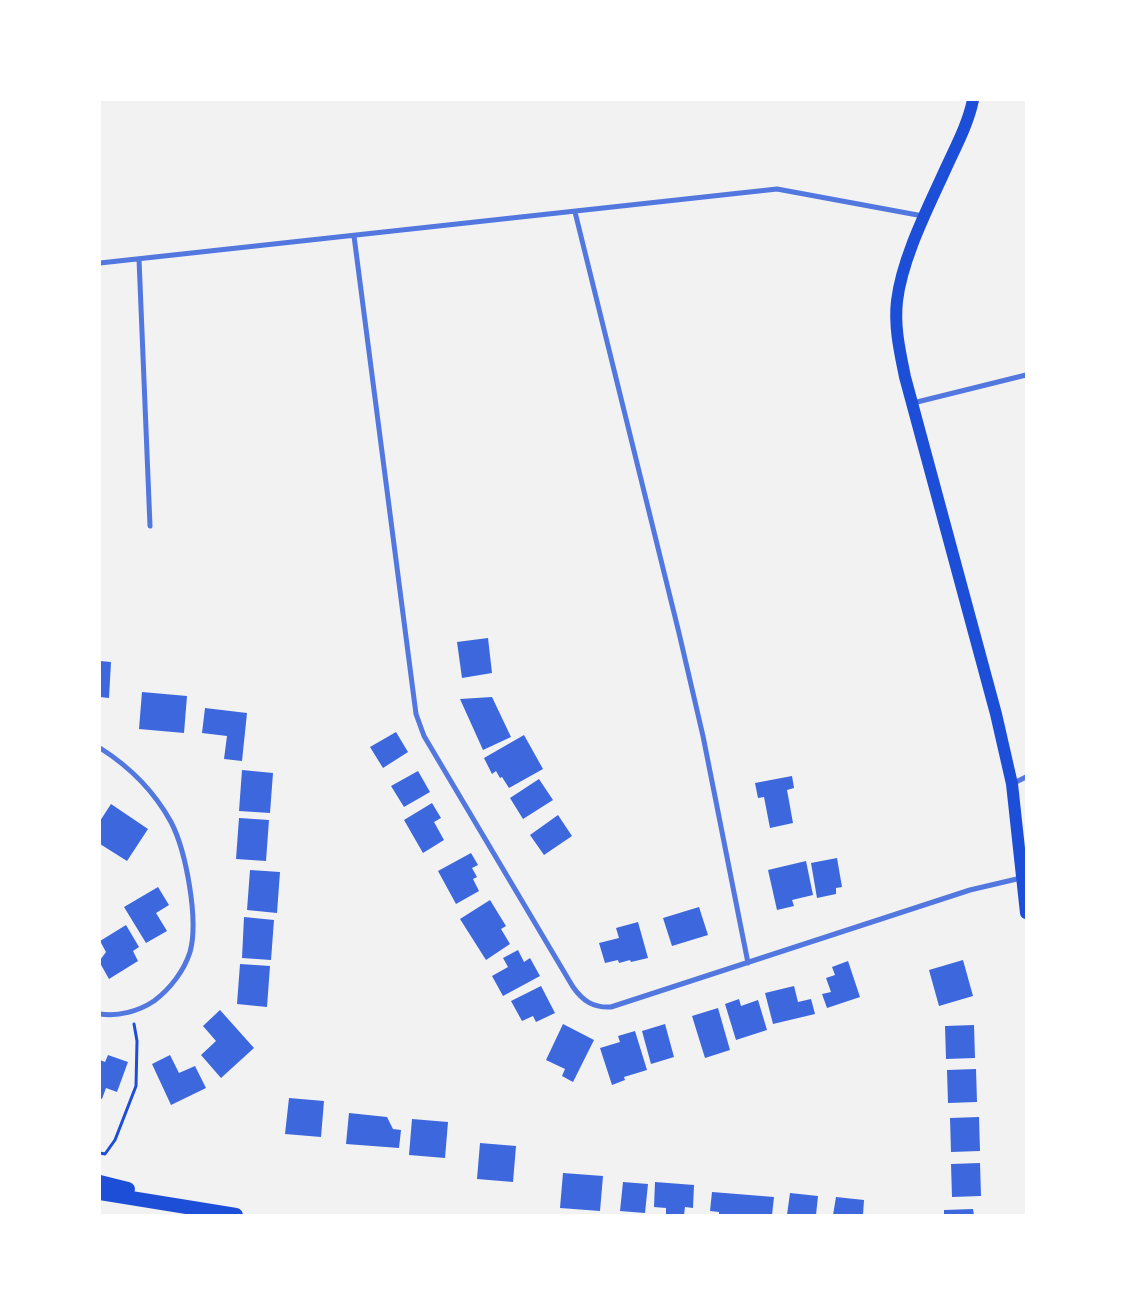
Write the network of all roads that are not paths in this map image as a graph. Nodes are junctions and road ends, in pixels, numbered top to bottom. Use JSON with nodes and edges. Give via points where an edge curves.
{"nodes":[{"id":1,"x":973,"y":100,"type":"edge"},
{"id":2,"x":574,"y":212,"type":"junction"},
{"id":3,"x":924,"y":216,"type":"junction"},
{"id":4,"x":354,"y":236,"type":"junction"},
{"id":5,"x":139,"y":259,"type":"junction"},
{"id":6,"x":100,"y":263,"type":"edge"},
{"id":7,"x":1023,"y":375,"type":"edge"},
{"id":8,"x":912,"y":403,"type":"junction"},
{"id":9,"x":150,"y":526,"type":"dead end"},
{"id":10,"x":100,"y":748,"type":"edge"},
{"id":11,"x":1026,"y":777,"type":"edge"},
{"id":12,"x":1012,"y":784,"type":"junction"},
{"id":13,"x":1022,"y":878,"type":"junction"},
{"id":14,"x":1026,"y":913,"type":"edge"},
{"id":15,"x":748,"y":963,"type":"junction"},
{"id":16,"x":100,"y":1014,"type":"edge"},
{"id":17,"x":100,"y":1182,"type":"edge"},
{"id":18,"x":100,"y":1192,"type":"edge"},
{"id":19,"x":233,"y":1215,"type":"edge"}],
"edges":[{"from":1,"to":3,"type":"main road","via":[[963,132]]},
{"from":2,"to":3,"type":"street","via":[[778,189]]},
{"from":2,"to":4,"type":"street"},
{"from":2,"to":15,"type":"street","via":[[703,736]]},
{"from":3,"to":8,"type":"main road","via":[[904,269],[897,300],[897,336]]},
{"from":4,"to":5,"type":"street"},
{"from":4,"to":15,"type":"street","via":[[413,698],[424,736],[573,987],[587,1002],[611,1007]]},
{"from":5,"to":6,"type":"street"},
{"from":5,"to":9,"type":"street"},
{"from":7,"to":8,"type":"street"},
{"from":8,"to":12,"type":"main road","via":[[994,705]]},
{"from":10,"to":16,"type":"street","via":[[143,782],[172,823],[180,845],[193,926],[190,952],[170,987],[141,1008]]},
{"from":11,"to":12,"type":"street"},
{"from":12,"to":13,"type":"main road"},
{"from":13,"to":14,"type":"main road"},
{"from":13,"to":15,"type":"street","via":[[970,890]]},
{"from":17,"to":19,"type":"highway"},
{"from":18,"to":19,"type":"highway"}]}
